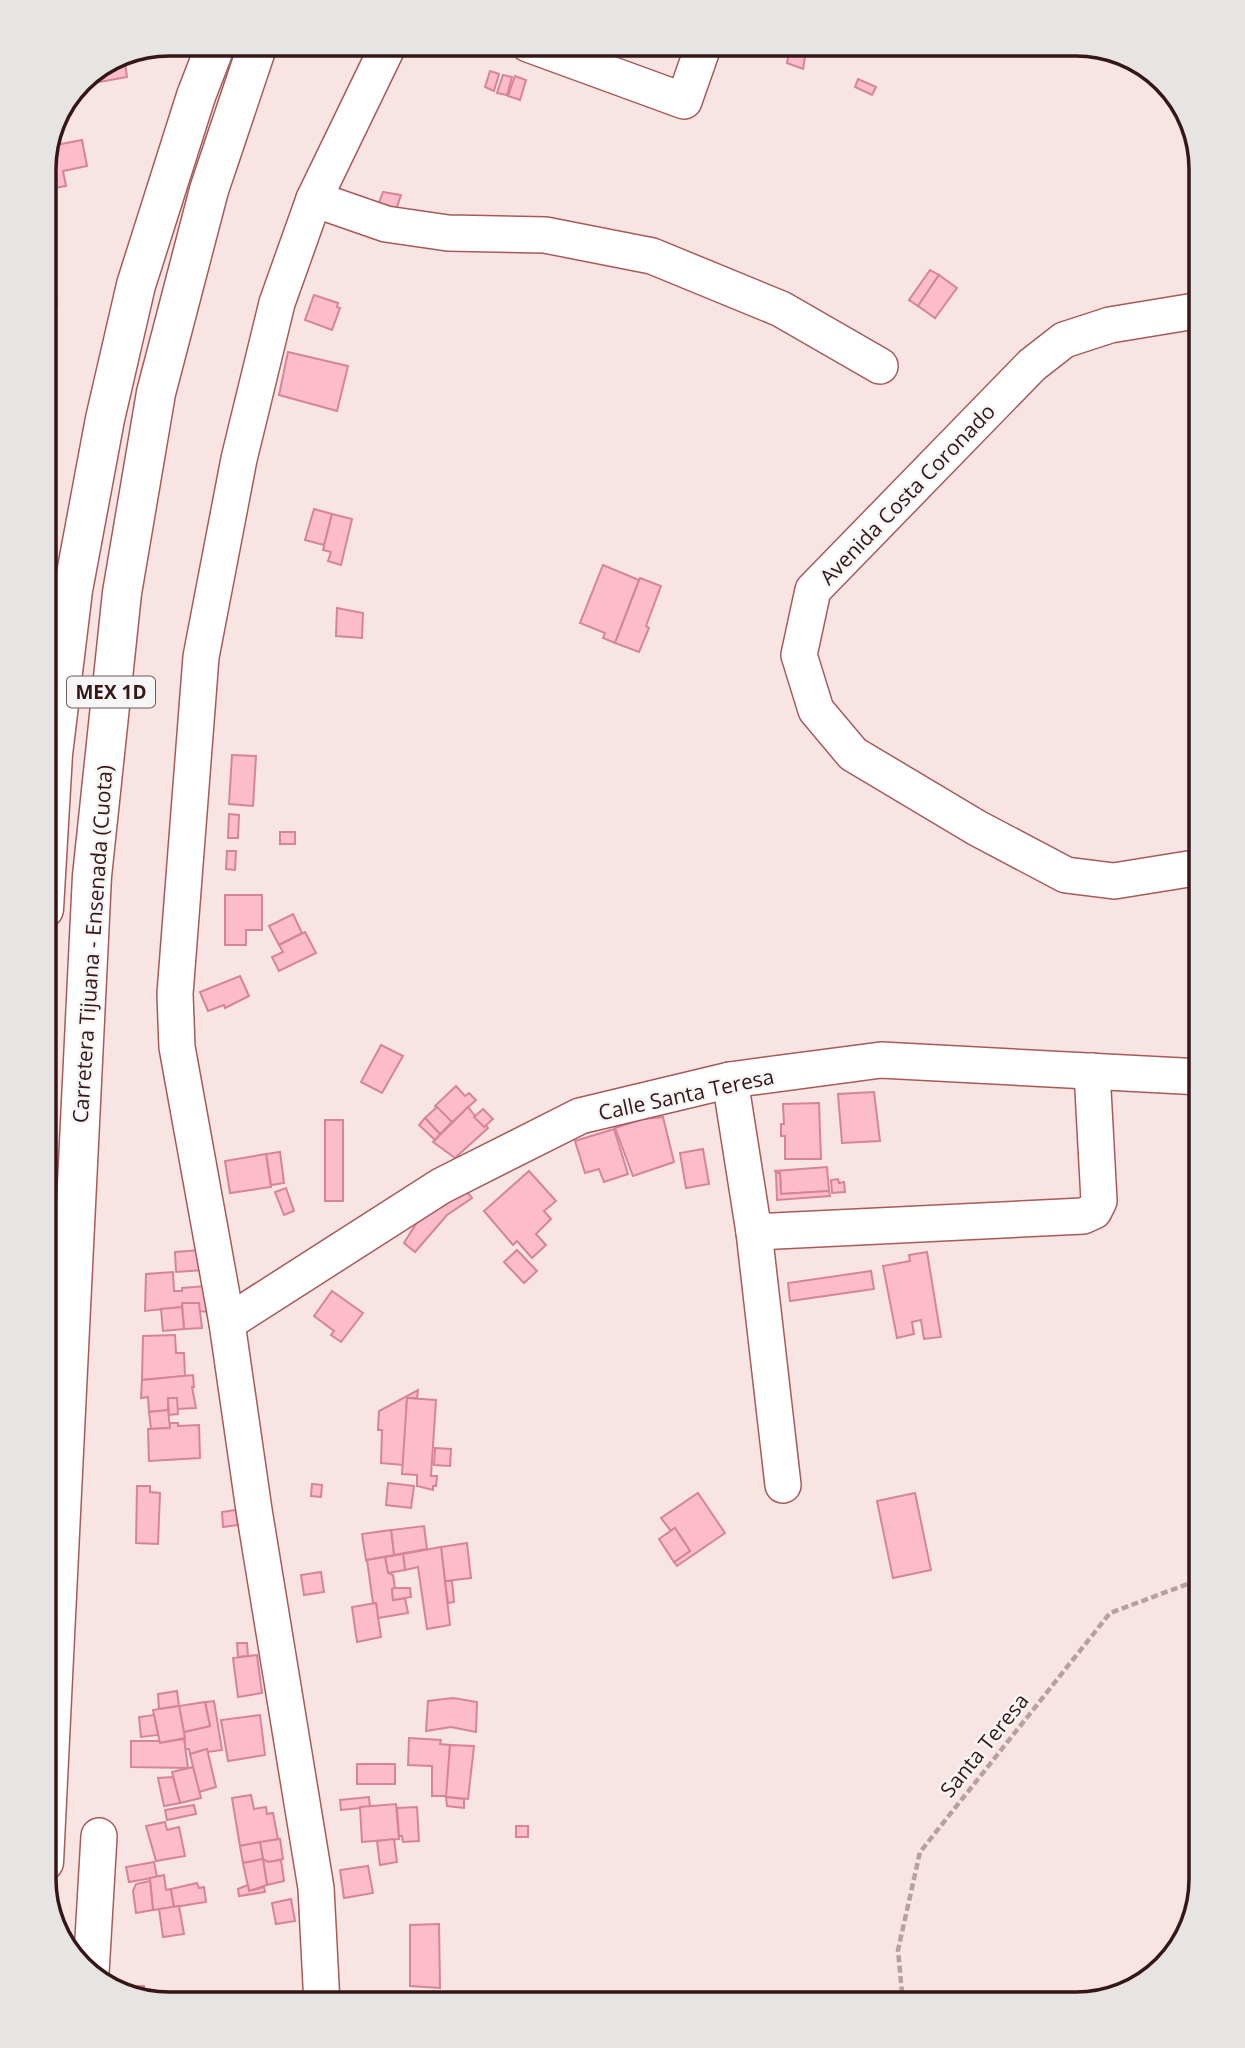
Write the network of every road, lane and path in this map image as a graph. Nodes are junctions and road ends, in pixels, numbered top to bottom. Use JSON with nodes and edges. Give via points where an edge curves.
{"nodes":[{"id":1,"x":211,"y":56,"type":"edge"},
{"id":2,"x":254,"y":56,"type":"edge"},
{"id":3,"x":383,"y":56,"type":"edge"},
{"id":4,"x":561,"y":56,"type":"edge"},
{"id":5,"x":700,"y":56,"type":"edge"},
{"id":6,"x":314,"y":200,"type":"junction"},
{"id":7,"x":1189,"y":312,"type":"edge"},
{"id":8,"x":880,"y":366,"type":"dead end"},
{"id":9,"x":56,"y":730,"type":"edge"},
{"id":10,"x":1189,"y":869,"type":"edge"},
{"id":11,"x":1092,"y":1071,"type":"junction"},
{"id":12,"x":1189,"y":1076,"type":"edge"},
{"id":13,"x":730,"y":1080,"type":"junction"},
{"id":14,"x":754,"y":1232,"type":"junction"},
{"id":15,"x":228,"y":1323,"type":"junction"},
{"id":16,"x":783,"y":1485,"type":"dead end"},
{"id":17,"x":1189,"y":1583,"type":"edge"},
{"id":18,"x":56,"y":1616,"type":"edge"},
{"id":19,"x":99,"y":1836,"type":"dead end"},
{"id":20,"x":92,"y":1961,"type":"edge"},
{"id":21,"x":321,"y":1992,"type":"edge"},
{"id":22,"x":902,"y":1992,"type":"edge"}],
"edges":[{"from":1,"to":9,"type":"highway","number":"MEX 1D","via":[[136,285],[105,419],[70,617]]},
{"from":2,"to":18,"type":"highway","name":"Carretera Tijuana - Ensenada (Cuota)","number":"MEX 1D","via":[[209,190],[156,393],[122,593],[92,876]]},
{"from":3,"to":6,"type":"street"},
{"from":4,"to":5,"type":"street","via":[[684,100]]},
{"from":6,"to":8,"type":"street","via":[[386,224],[448,233],[545,235],[652,256],[781,309]]},
{"from":6,"to":15,"type":"street","via":[[277,303],[201,657],[175,994],[177,1047]]},
{"from":7,"to":10,"type":"street","name":"Avenida Costa Coronado","via":[[1110,325],[1064,340],[1032,365],[813,590],[799,655],[816,710],[853,754],[999,840],[1066,875],[1090,879],[1114,881]]},
{"from":11,"to":12,"type":"street","name":"Calle Santa Teresa"},
{"from":11,"to":13,"type":"street","name":"Calle Santa Teresa","via":[[881,1060]]},
{"from":11,"to":14,"type":"street","via":[[1099,1201],[1094,1211],[1083,1216]]},
{"from":13,"to":14,"type":"street"},
{"from":13,"to":15,"type":"street","name":"Calle Santa Teresa","via":[[580,1116],[441,1186]]},
{"from":14,"to":16,"type":"street"},
{"from":15,"to":21,"type":"street","via":[[316,1888]]},
{"from":17,"to":22,"type":"path","name":"Santa Teresa","via":[[1110,1613],[920,1852],[898,1950]]},
{"from":19,"to":20,"type":"street"}]}
